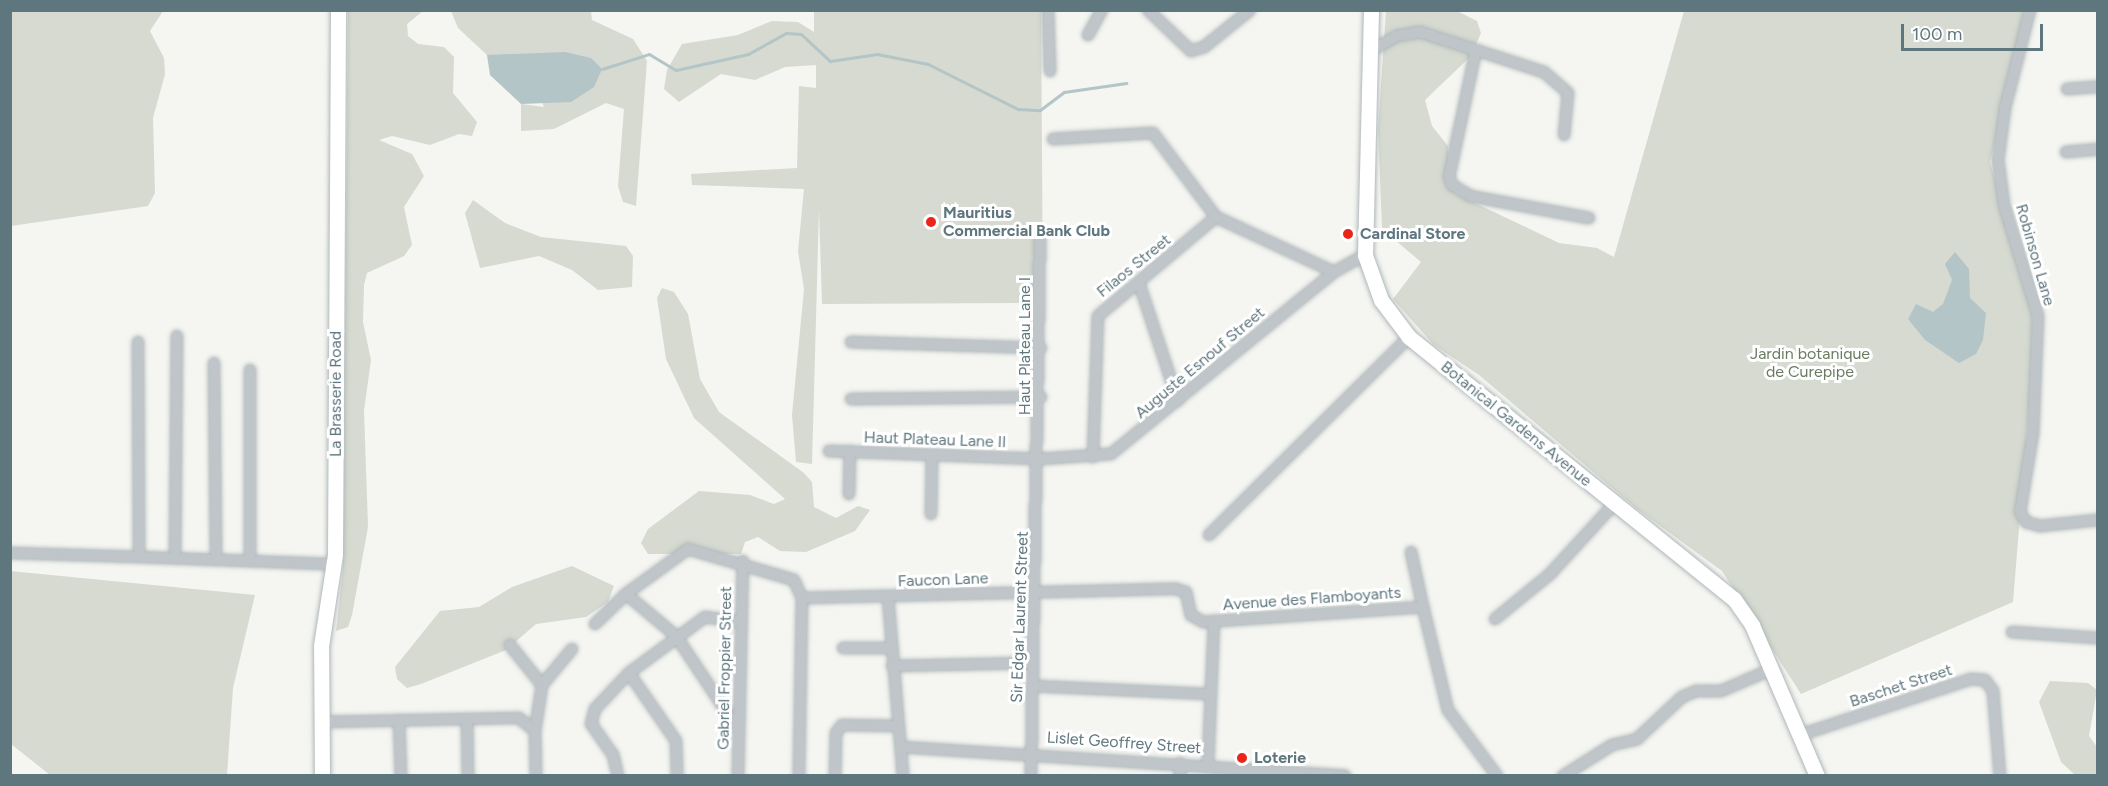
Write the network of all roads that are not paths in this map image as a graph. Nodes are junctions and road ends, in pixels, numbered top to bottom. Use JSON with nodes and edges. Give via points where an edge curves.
{"nodes":[{"id":1,"x":338,"y":10,"type":"edge"},
{"id":2,"x":1048,"y":10,"type":"edge"},
{"id":3,"x":1102,"y":10,"type":"edge"},
{"id":4,"x":1148,"y":10,"type":"edge"},
{"id":5,"x":1250,"y":10,"type":"edge"},
{"id":6,"x":2030,"y":10,"type":"edge"},
{"id":7,"x":1370,"y":11,"type":"edge"},
{"id":8,"x":1088,"y":35,"type":"dead end"},
{"id":9,"x":1476,"y":50,"type":"junction"},
{"id":10,"x":1370,"y":52,"type":"junction"},
{"id":11,"x":1050,"y":71,"type":"dead end"},
{"id":12,"x":2097,"y":87,"type":"edge"},
{"id":13,"x":2067,"y":89,"type":"dead end"},
{"id":14,"x":1564,"y":135,"type":"dead end"},
{"id":15,"x":1053,"y":140,"type":"dead end"},
{"id":16,"x":2097,"y":149,"type":"edge"},
{"id":17,"x":2066,"y":152,"type":"dead end"},
{"id":18,"x":1216,"y":217,"type":"junction"},
{"id":19,"x":1589,"y":218,"type":"dead end"},
{"id":20,"x":1040,"y":233,"type":"dead end"},
{"id":21,"x":1365,"y":255,"type":"junction"},
{"id":22,"x":1334,"y":272,"type":"junction"},
{"id":23,"x":1139,"y":283,"type":"junction"},
{"id":24,"x":177,"y":336,"type":"dead end"},
{"id":25,"x":1409,"y":337,"type":"junction"},
{"id":26,"x":138,"y":342,"type":"dead end"},
{"id":27,"x":851,"y":342,"type":"dead end"},
{"id":28,"x":1041,"y":348,"type":"junction"},
{"id":29,"x":214,"y":363,"type":"dead end"},
{"id":30,"x":249,"y":370,"type":"dead end"},
{"id":31,"x":1041,"y":398,"type":"junction"},
{"id":32,"x":850,"y":399,"type":"dead end"},
{"id":33,"x":1178,"y":401,"type":"junction"},
{"id":34,"x":829,"y":451,"type":"dead end"},
{"id":35,"x":850,"y":451,"type":"junction"},
{"id":36,"x":932,"y":455,"type":"junction"},
{"id":37,"x":1093,"y":457,"type":"junction"},
{"id":38,"x":1040,"y":459,"type":"junction"},
{"id":39,"x":849,"y":494,"type":"dead end"},
{"id":40,"x":1615,"y":503,"type":"junction"},
{"id":41,"x":932,"y":514,"type":"dead end"},
{"id":42,"x":2097,"y":520,"type":"edge"},
{"id":43,"x":1209,"y":535,"type":"dead end"},
{"id":44,"x":1411,"y":552,"type":"dead end"},
{"id":45,"x":10,"y":554,"type":"edge"},
{"id":46,"x":139,"y":557,"type":"junction"},
{"id":47,"x":175,"y":558,"type":"junction"},
{"id":48,"x":216,"y":560,"type":"junction"},
{"id":49,"x":250,"y":561,"type":"junction"},
{"id":50,"x":742,"y":561,"type":"junction"},
{"id":51,"x":334,"y":564,"type":"junction"},
{"id":52,"x":1035,"y":592,"type":"junction"},
{"id":53,"x":626,"y":594,"type":"junction"},
{"id":54,"x":888,"y":597,"type":"junction"},
{"id":55,"x":801,"y":598,"type":"junction"},
{"id":56,"x":1423,"y":607,"type":"junction"},
{"id":57,"x":1495,"y":619,"type":"dead end"},
{"id":58,"x":1214,"y":621,"type":"junction"},
{"id":59,"x":739,"y":622,"type":"junction"},
{"id":60,"x":596,"y":624,"type":"dead end"},
{"id":61,"x":2012,"y":632,"type":"dead end"},
{"id":62,"x":676,"y":636,"type":"junction"},
{"id":63,"x":2097,"y":638,"type":"edge"},
{"id":64,"x":510,"y":645,"type":"dead end"},
{"id":65,"x":843,"y":648,"type":"dead end"},
{"id":66,"x":891,"y":648,"type":"junction"},
{"id":67,"x":572,"y":649,"type":"dead end"},
{"id":68,"x":1032,"y":663,"type":"junction"},
{"id":69,"x":892,"y":666,"type":"junction"},
{"id":70,"x":1772,"y":669,"type":"junction"},
{"id":71,"x":629,"y":673,"type":"junction"},
{"id":72,"x":542,"y":686,"type":"junction"},
{"id":73,"x":1032,"y":686,"type":"junction"},
{"id":74,"x":1211,"y":694,"type":"junction"},
{"id":75,"x":466,"y":718,"type":"junction"},
{"id":76,"x":399,"y":720,"type":"junction"},
{"id":77,"x":322,"y":722,"type":"junction"},
{"id":78,"x":898,"y":726,"type":"junction"},
{"id":79,"x":738,"y":730,"type":"junction"},
{"id":80,"x":535,"y":731,"type":"junction"},
{"id":81,"x":1803,"y":734,"type":"junction"},
{"id":82,"x":900,"y":747,"type":"junction"},
{"id":83,"x":1031,"y":752,"type":"junction"},
{"id":84,"x":1180,"y":763,"type":"junction"},
{"id":85,"x":1208,"y":764,"type":"junction"},
{"id":86,"x":322,"y":776,"type":"edge"},
{"id":87,"x":401,"y":776,"type":"edge"},
{"id":88,"x":468,"y":776,"type":"edge"},
{"id":89,"x":536,"y":776,"type":"edge"},
{"id":90,"x":618,"y":776,"type":"edge"},
{"id":91,"x":677,"y":776,"type":"edge"},
{"id":92,"x":738,"y":776,"type":"edge"},
{"id":93,"x":799,"y":776,"type":"edge"},
{"id":94,"x":835,"y":776,"type":"edge"},
{"id":95,"x":903,"y":776,"type":"edge"},
{"id":96,"x":1031,"y":776,"type":"edge"},
{"id":97,"x":1180,"y":776,"type":"edge"},
{"id":98,"x":1345,"y":776,"type":"edge"},
{"id":99,"x":1497,"y":776,"type":"edge"},
{"id":100,"x":1563,"y":776,"type":"edge"},
{"id":101,"x":1817,"y":776,"type":"edge"},
{"id":102,"x":2000,"y":776,"type":"edge"}],
"edges":[{"from":1,"to":51,"type":"street","name":"La Brasserie Road"},
{"from":2,"to":11,"type":"street"},
{"from":3,"to":8,"type":"street"},
{"from":4,"to":5,"type":"street","via":[[1191,51],[1204,47]]},
{"from":6,"to":42,"type":"street","name":"Robinson Lane","via":[[2004,108],[1998,160],[2004,205],[2038,316],[2033,433],[2020,512],[2030,524]]},
{"from":7,"to":10,"type":"street","name":"Botanical Gardens Avenue"},
{"from":9,"to":10,"type":"street","via":[[1420,32],[1397,36]]},
{"from":9,"to":14,"type":"street","via":[[1559,82],[1568,93]]},
{"from":9,"to":19,"type":"street","via":[[1449,177],[1452,185],[1470,196]]},
{"from":10,"to":21,"type":"street","name":"Botanical Gardens Avenue"},
{"from":12,"to":13,"type":"street"},
{"from":15,"to":18,"type":"street","via":[[1153,133]]},
{"from":16,"to":17,"type":"street"},
{"from":18,"to":22,"type":"street"},
{"from":18,"to":23,"type":"street","name":"Filaos Street"},
{"from":20,"to":28,"type":"street","name":"Haut Plateau Lane I"},
{"from":21,"to":22,"type":"street","name":"Auguste Esnouf Street"},
{"from":21,"to":25,"type":"street","name":"Botanical Gardens Avenue","via":[[1381,300]]},
{"from":22,"to":33,"type":"street","name":"Auguste Esnouf Street"},
{"from":23,"to":33,"type":"street"},
{"from":23,"to":37,"type":"street","name":"Filaos Street","via":[[1094,324]]},
{"from":24,"to":47,"type":"street"},
{"from":25,"to":40,"type":"street","name":"Botanical Gardens Avenue"},
{"from":25,"to":43,"type":"street"},
{"from":26,"to":46,"type":"street"},
{"from":27,"to":28,"type":"street"},
{"from":28,"to":31,"type":"street","name":"Haut Plateau Lane I"},
{"from":29,"to":48,"type":"street"},
{"from":30,"to":49,"type":"street"},
{"from":31,"to":32,"type":"street"},
{"from":31,"to":38,"type":"street","name":"Haut Plateau Lane I"},
{"from":33,"to":37,"type":"street","name":"Auguste Esnouf Street","via":[[1112,454]]},
{"from":34,"to":35,"type":"street","name":"Haut Plateau Lane II"},
{"from":35,"to":36,"type":"street","name":"Haut Plateau Lane II"},
{"from":35,"to":39,"type":"street"},
{"from":36,"to":38,"type":"street","name":"Haut Plateau Lane II"},
{"from":36,"to":41,"type":"street"},
{"from":37,"to":38,"type":"street","name":"Auguste Esnouf Street"},
{"from":38,"to":52,"type":"street","name":"Sir Edgar Laurent Street"},
{"from":40,"to":57,"type":"street","via":[[1550,574]]},
{"from":40,"to":70,"type":"street","name":"Botanical Gardens Avenue","via":[[1734,599]]},
{"from":44,"to":56,"type":"street"},
{"from":45,"to":46,"type":"street"},
{"from":46,"to":47,"type":"street"},
{"from":47,"to":48,"type":"street"},
{"from":48,"to":49,"type":"street"},
{"from":49,"to":51,"type":"street"},
{"from":50,"to":53,"type":"street","via":[[698,549],[681,550]]},
{"from":50,"to":55,"type":"street","via":[[794,580]]},
{"from":50,"to":59,"type":"street","name":"Gabriel Froppier Street"},
{"from":51,"to":77,"type":"street","name":"La Brasserie Road","via":[[321,646]]},
{"from":52,"to":54,"type":"street","name":"Faucon Lane"},
{"from":52,"to":58,"type":"street","name":"Avenue des Flamboyants","via":[[1176,589],[1186,592],[1191,615]]},
{"from":52,"to":68,"type":"street","name":"Sir Edgar Laurent Street"},
{"from":53,"to":60,"type":"street"},
{"from":53,"to":62,"type":"street"},
{"from":54,"to":55,"type":"street"},
{"from":54,"to":66,"type":"street"},
{"from":55,"to":93,"type":"street"},
{"from":56,"to":58,"type":"street","name":"Avenue des Flamboyants"},
{"from":56,"to":99,"type":"street","name":"Avenue des Flamboyants","via":[[1448,710]]},
{"from":58,"to":74,"type":"street"},
{"from":59,"to":62,"type":"street","via":[[705,617]]},
{"from":59,"to":79,"type":"street","name":"Gabriel Froppier Street"},
{"from":61,"to":63,"type":"street"},
{"from":62,"to":71,"type":"street"},
{"from":62,"to":79,"type":"street"},
{"from":64,"to":72,"type":"street"},
{"from":65,"to":66,"type":"street"},
{"from":66,"to":69,"type":"street"},
{"from":67,"to":72,"type":"street"},
{"from":68,"to":69,"type":"street"},
{"from":68,"to":73,"type":"street","name":"Sir Edgar Laurent Street"},
{"from":69,"to":78,"type":"street"},
{"from":70,"to":81,"type":"street","name":"Botanical Gardens Avenue"},
{"from":70,"to":100,"type":"street","via":[[1721,691],[1696,691],[1682,697],[1637,739],[1612,745]]},
{"from":71,"to":90,"type":"street","via":[[591,716],[613,755]]},
{"from":71,"to":91,"type":"street","via":[[676,741]]},
{"from":72,"to":80,"type":"street"},
{"from":73,"to":74,"type":"street"},
{"from":73,"to":83,"type":"street","name":"Sir Edgar Laurent Street"},
{"from":74,"to":85,"type":"street"},
{"from":75,"to":76,"type":"street"},
{"from":75,"to":80,"type":"street","via":[[519,718]]},
{"from":75,"to":88,"type":"street"},
{"from":76,"to":77,"type":"street"},
{"from":76,"to":87,"type":"street"},
{"from":77,"to":86,"type":"street","name":"La Brasserie Road"},
{"from":78,"to":82,"type":"street"},
{"from":78,"to":94,"type":"street","via":[[842,725],[836,733]]},
{"from":79,"to":92,"type":"street","name":"Gabriel Froppier Street"},
{"from":80,"to":89,"type":"street"},
{"from":81,"to":101,"type":"street","name":"Botanical Gardens Avenue"},
{"from":81,"to":102,"type":"street","name":"Baschet Street","via":[[1971,679],[1985,680],[1993,691]]},
{"from":82,"to":83,"type":"street","name":"Lislet Geoffrey Street"},
{"from":82,"to":95,"type":"street"},
{"from":83,"to":84,"type":"street","name":"Lislet Geoffrey Street"},
{"from":83,"to":96,"type":"street","name":"Sir Edgar Laurent Street"},
{"from":84,"to":85,"type":"street","name":"Lislet Geoffrey Street"},
{"from":84,"to":97,"type":"street"},
{"from":85,"to":98,"type":"street","name":"Lislet Geoffrey Street"}]}
